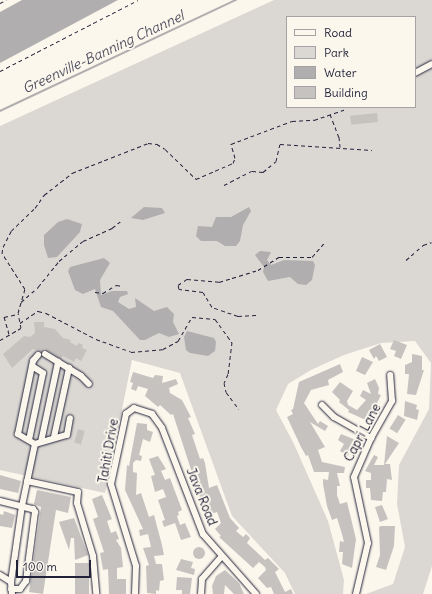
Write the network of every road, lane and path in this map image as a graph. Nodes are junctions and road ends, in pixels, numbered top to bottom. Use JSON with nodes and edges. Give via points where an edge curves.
{"nodes":[{"id":1,"x":6,"y":0,"type":"edge"},
{"id":2,"x":138,"y":0,"type":"edge"},
{"id":3,"x":0,"y":3,"type":"edge"},
{"id":4,"x":432,"y":64,"type":"edge"},
{"id":5,"x":0,"y":71,"type":"edge"},
{"id":6,"x":416,"y":72,"type":"edge"},
{"id":7,"x":346,"y":109,"type":"dead end"},
{"id":8,"x":329,"y":114,"type":"junction"},
{"id":9,"x":340,"y":148,"type":"junction"},
{"id":10,"x":372,"y":150,"type":"dead end"},
{"id":11,"x":224,"y":185,"type":"dead end"},
{"id":12,"x":120,"y":221,"type":"dead end"},
{"id":13,"x":325,"y":242,"type":"dead end"},
{"id":14,"x":432,"y":242,"type":"edge"},
{"id":15,"x":406,"y":260,"type":"dead end"},
{"id":16,"x":124,"y":286,"type":"dead end"},
{"id":17,"x":95,"y":292,"type":"dead end"},
{"id":18,"x":21,"y":303,"type":"junction"},
{"id":19,"x":18,"y":314,"type":"junction"},
{"id":20,"x":256,"y":315,"type":"dead end"},
{"id":21,"x":19,"y":324,"type":"junction"},
{"id":22,"x":9,"y":334,"type":"junction"},
{"id":23,"x":0,"y":340,"type":"edge"},
{"id":24,"x":45,"y":354,"type":"dead end"},
{"id":25,"x":38,"y":355,"type":"dead end"},
{"id":26,"x":58,"y":362,"type":"junction"},
{"id":27,"x":31,"y":368,"type":"junction"},
{"id":28,"x":69,"y":368,"type":"junction"},
{"id":29,"x":390,"y":375,"type":"dead end"},
{"id":30,"x":89,"y":384,"type":"dead end"},
{"id":31,"x":322,"y":405,"type":"dead end"},
{"id":32,"x":134,"y":408,"type":"joint"},
{"id":33,"x":239,"y":409,"type":"dead end"},
{"id":34,"x":70,"y":418,"type":"dead end"},
{"id":35,"x":54,"y":437,"type":"junction"},
{"id":36,"x":371,"y":438,"type":"junction"},
{"id":37,"x":29,"y":440,"type":"junction"},
{"id":38,"x":38,"y":443,"type":"junction"},
{"id":39,"x":27,"y":481,"type":"junction"},
{"id":40,"x":0,"y":501,"type":"edge"},
{"id":41,"x":22,"y":506,"type":"junction"},
{"id":42,"x":222,"y":556,"type":"junction"},
{"id":43,"x":0,"y":575,"type":"edge"},
{"id":44,"x":10,"y":582,"type":"junction"},
{"id":45,"x":12,"y":591,"type":"edge"},
{"id":46,"x":96,"y":594,"type":"edge"},
{"id":47,"x":135,"y":594,"type":"edge"},
{"id":48,"x":201,"y":594,"type":"edge"},
{"id":49,"x":256,"y":594,"type":"edge"},
{"id":50,"x":356,"y":594,"type":"edge"}],
"edges":[{"from":1,"to":3,"type":"path"},
{"from":2,"to":5,"type":"path"},
{"from":4,"to":6,"type":"street"},
{"from":7,"to":8,"type":"path"},
{"from":8,"to":9,"type":"path","via":[[339,137]]},
{"from":8,"to":18,"type":"path","via":[[314,120],[292,121],[231,144],[235,158],[233,163],[196,179],[165,148],[148,142],[72,173],[44,195],[35,208],[11,231],[3,247],[2,253],[25,289]]},
{"from":9,"to":10,"type":"path"},
{"from":9,"to":11,"type":"path","via":[[280,144],[276,161],[263,172],[252,171]]},
{"from":12,"to":18,"type":"path","via":[[112,228],[83,241],[59,261]]},
{"from":13,"to":20,"type":"path","via":[[312,257],[279,257],[263,267],[219,282],[187,279],[178,287],[203,292],[212,307],[238,316]]},
{"from":14,"to":15,"type":"path","via":[[423,245]]},
{"from":16,"to":17,"type":"path","via":[[116,285],[102,293]]},
{"from":18,"to":19,"type":"path"},
{"from":19,"to":21,"type":"path"},
{"from":19,"to":22,"type":"path","via":[[4,317]]},
{"from":21,"to":22,"type":"path","via":[[21,328]]},
{"from":21,"to":33,"type":"path","via":[[38,311],[96,339],[131,352],[163,349],[182,337],[188,322],[194,316],[215,319],[232,342],[228,374],[224,383],[226,392]]},
{"from":22,"to":23,"type":"path"},
{"from":24,"to":26,"type":"street"},
{"from":25,"to":27,"type":"street"},
{"from":26,"to":28,"type":"street"},
{"from":26,"to":38,"type":"street"},
{"from":27,"to":37,"type":"street","via":[[18,434]]},
{"from":27,"to":37,"type":"street","via":[[42,373]]},
{"from":28,"to":30,"type":"street"},
{"from":28,"to":35,"type":"street"},
{"from":29,"to":36,"type":"street","name":"Capri Lane","via":[[392,401]]},
{"from":31,"to":36,"type":"street","via":[[334,417]]},
{"from":32,"to":42,"type":"street","name":"Java Road","via":[[152,414],[162,428],[202,534]]},
{"from":32,"to":47,"type":"street","name":"Tahiti Drive","via":[[126,414],[111,484],[136,566]]},
{"from":34,"to":35,"type":"street","via":[[67,435]]},
{"from":35,"to":38,"type":"street"},
{"from":36,"to":50,"type":"street","name":"Capri Lane","via":[[354,476],[368,543]]},
{"from":37,"to":38,"type":"street"},
{"from":38,"to":39,"type":"street"},
{"from":39,"to":41,"type":"street"},
{"from":39,"to":46,"type":"street","via":[[78,492],[77,503],[93,556]]},
{"from":40,"to":41,"type":"street"},
{"from":41,"to":44,"type":"street"},
{"from":41,"to":45,"type":"street","via":[[35,512],[34,526],[26,581],[20,589]]},
{"from":42,"to":48,"type":"street","via":[[202,578]]},
{"from":42,"to":49,"type":"street","name":"Java Road"},
{"from":43,"to":44,"type":"street"},
{"from":44,"to":45,"type":"street"}]}
